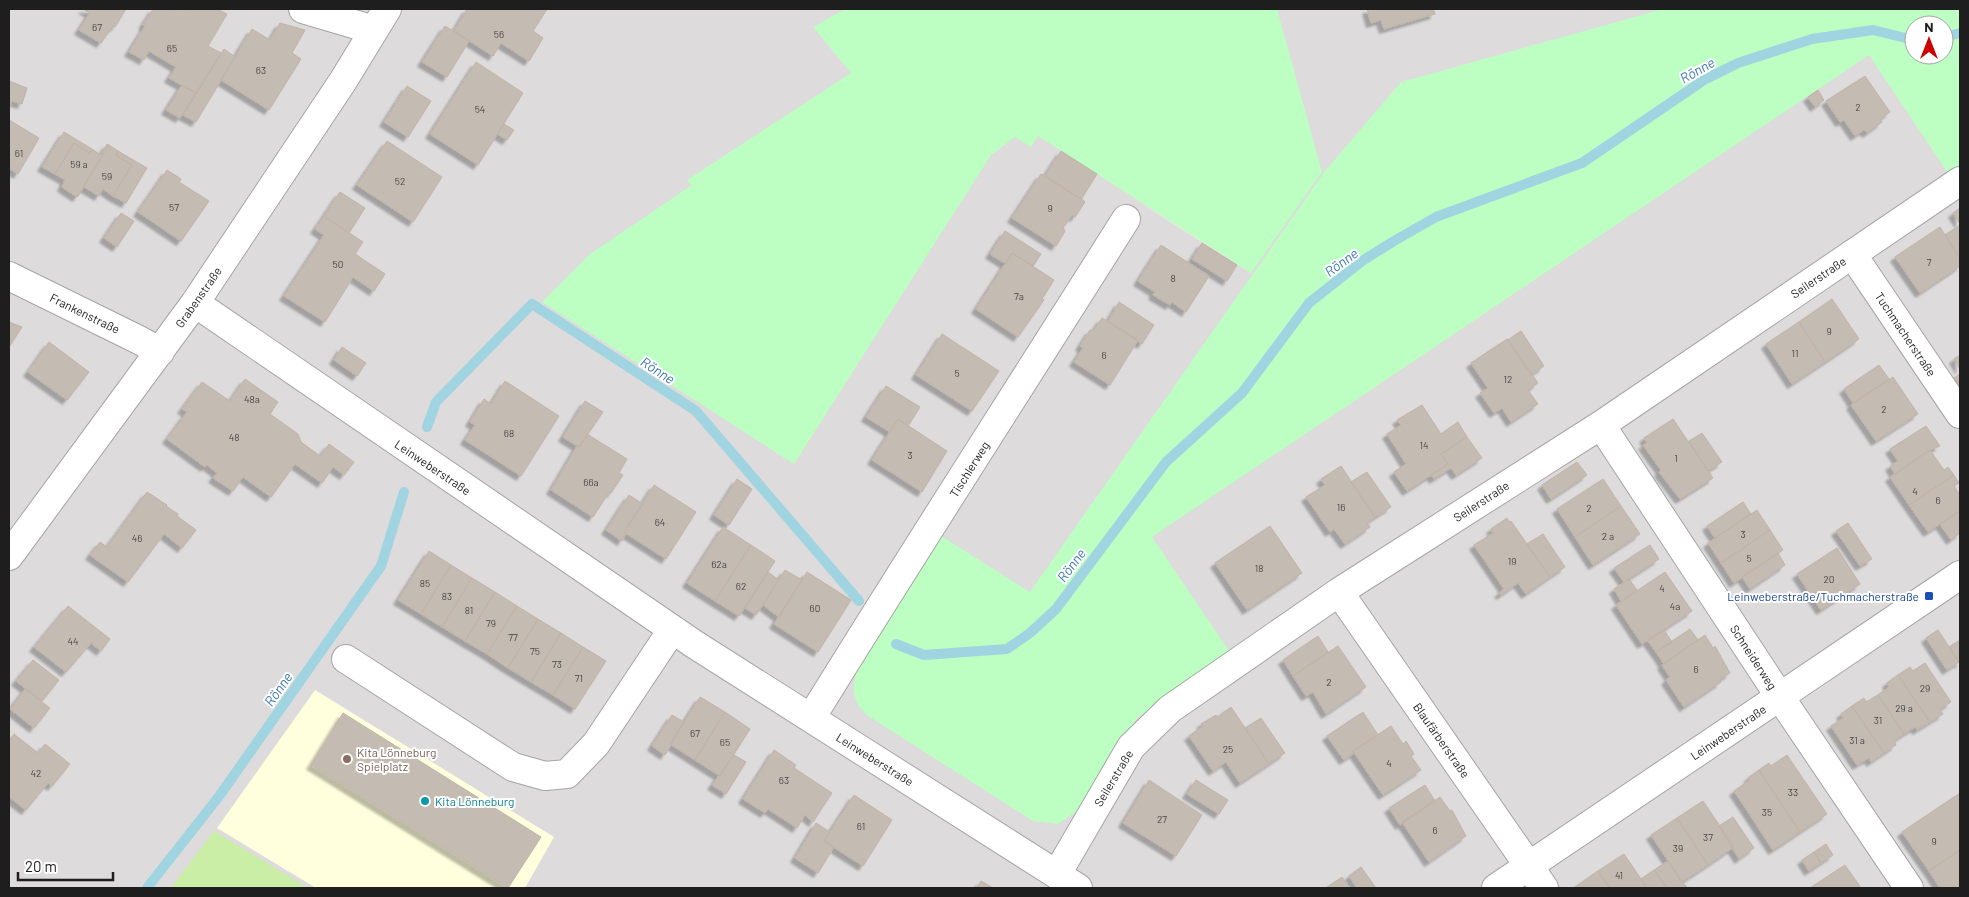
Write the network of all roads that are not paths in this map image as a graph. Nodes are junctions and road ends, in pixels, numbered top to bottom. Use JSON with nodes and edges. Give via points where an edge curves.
{"nodes":[{"id":1,"x":304,"y":9,"type":"edge"},
{"id":2,"x":380,"y":19,"type":"edge"},
{"id":3,"x":1960,"y":182,"type":"edge"},
{"id":4,"x":1126,"y":219,"type":"dead end"},
{"id":5,"x":1852,"y":254,"type":"junction"},
{"id":6,"x":9,"y":276,"type":"edge"},
{"id":7,"x":195,"y":303,"type":"junction"},
{"id":8,"x":160,"y":352,"type":"junction"},
{"id":9,"x":1960,"y":414,"type":"edge"},
{"id":10,"x":1601,"y":425,"type":"junction"},
{"id":11,"x":9,"y":556,"type":"edge"},
{"id":12,"x":1960,"y":575,"type":"edge"},
{"id":13,"x":1339,"y":592,"type":"junction"},
{"id":14,"x":672,"y":630,"type":"junction"},
{"id":15,"x":346,"y":659,"type":"dead end"},
{"id":16,"x":1780,"y":697,"type":"junction"},
{"id":17,"x":811,"y":718,"type":"junction"},
{"id":18,"x":1529,"y":865,"type":"junction"},
{"id":19,"x":1068,"y":881,"type":"edge"},
{"id":20,"x":1496,"y":888,"type":"edge"},
{"id":21,"x":1544,"y":888,"type":"edge"},
{"id":22,"x":1909,"y":888,"type":"edge"}],
"edges":[{"from":1,"to":2,"type":"street","name":"Grabenstraße"},
{"from":2,"to":7,"type":"street","name":"Grabenstraße","via":[[343,81]]},
{"from":3,"to":5,"type":"street","name":"Seilerstraße"},
{"from":4,"to":17,"type":"street","name":"Tischlerweg"},
{"from":5,"to":9,"type":"street","name":"Tuchmacherstraße"},
{"from":5,"to":10,"type":"street","name":"Seilerstraße"},
{"from":6,"to":8,"type":"street","name":"Frankenstraße"},
{"from":7,"to":8,"type":"street","name":"Grabenstraße"},
{"from":7,"to":14,"type":"street","name":"Leinweberstraße"},
{"from":8,"to":11,"type":"street","name":"Grabenstraße"},
{"from":10,"to":13,"type":"street","name":"Seilerstraße"},
{"from":10,"to":16,"type":"street","name":"Schneiderweg"},
{"from":12,"to":16,"type":"street","name":"Leinweberstraße"},
{"from":13,"to":18,"type":"street","name":"Blaufärberstraße"},
{"from":13,"to":19,"type":"street","name":"Seilerstraße","via":[[1170,709],[1131,747]]},
{"from":14,"to":15,"type":"street","via":[[584,758],[567,774],[545,776],[513,767]]},
{"from":14,"to":17,"type":"street","name":"Leinweberstraße"},
{"from":16,"to":18,"type":"street","name":"Leinweberstraße"},
{"from":16,"to":22,"type":"street","name":"Schneiderweg"},
{"from":17,"to":19,"type":"street","name":"Leinweberstraße"},
{"from":18,"to":20,"type":"street","name":"Leinweberstraße"},
{"from":18,"to":21,"type":"street","name":"Blaufärberstraße"}]}
